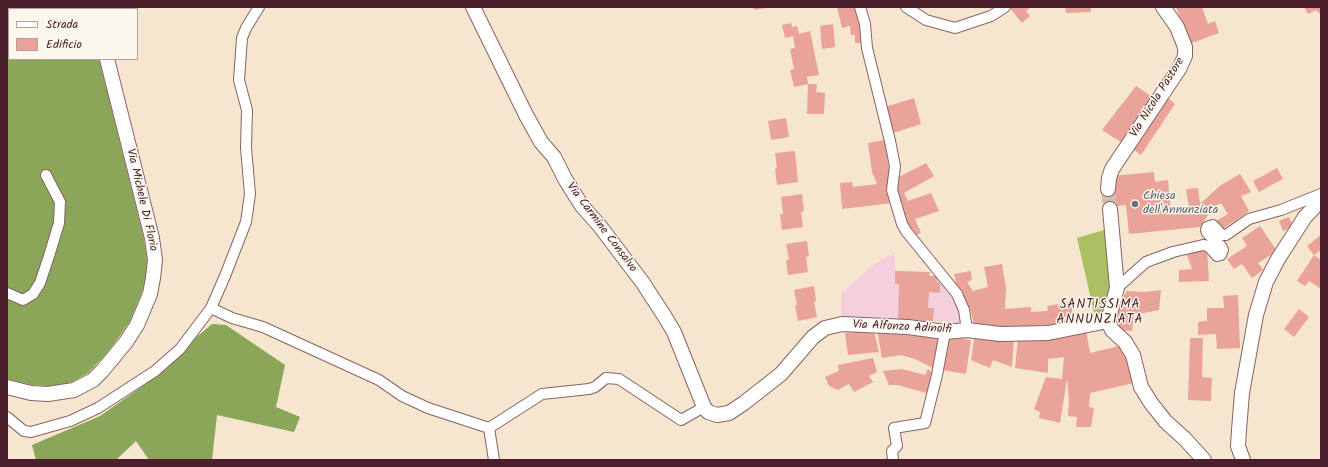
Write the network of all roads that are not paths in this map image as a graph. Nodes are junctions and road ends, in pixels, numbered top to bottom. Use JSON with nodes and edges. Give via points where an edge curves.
{"nodes":[{"id":1,"x":259,"y":7,"type":"edge"},
{"id":2,"x":473,"y":7,"type":"edge"},
{"id":3,"x":860,"y":7,"type":"edge"},
{"id":4,"x":906,"y":7,"type":"edge"},
{"id":5,"x":1005,"y":7,"type":"edge"},
{"id":6,"x":1163,"y":7,"type":"edge"},
{"id":7,"x":107,"y":60,"type":"edge"},
{"id":8,"x":46,"y":175,"type":"dead end"},
{"id":9,"x":1108,"y":188,"type":"tunnel mouth"},
{"id":10,"x":1321,"y":194,"type":"edge"},
{"id":11,"x":1321,"y":200,"type":"edge"},
{"id":12,"x":1110,"y":209,"type":"tunnel mouth"},
{"id":13,"x":1117,"y":288,"type":"junction"},
{"id":14,"x":7,"y":293,"type":"edge"},
{"id":15,"x":211,"y":308,"type":"junction"},
{"id":16,"x":1108,"y":321,"type":"junction"},
{"id":17,"x":968,"y":330,"type":"junction"},
{"id":18,"x":945,"y":332,"type":"junction"},
{"id":19,"x":7,"y":387,"type":"edge"},
{"id":20,"x":704,"y":407,"type":"junction"},
{"id":21,"x":7,"y":417,"type":"edge"},
{"id":22,"x":489,"y":428,"type":"junction"},
{"id":23,"x":494,"y":460,"type":"edge"},
{"id":24,"x":893,"y":460,"type":"edge"},
{"id":25,"x":1204,"y":460,"type":"edge"},
{"id":26,"x":1243,"y":460,"type":"edge"}],
"edges":[{"from":1,"to":15,"type":"street","via":[[242,38],[239,80],[247,110],[246,148],[250,194],[246,222]]},
{"from":2,"to":20,"type":"street","name":"Via Carmine Consalvo","via":[[541,142],[554,157],[582,206],[599,225],[665,317]]},
{"from":3,"to":17,"type":"street","via":[[865,24],[867,48],[893,154],[895,166],[892,190],[902,224],[957,294],[964,310]]},
{"from":4,"to":5,"type":"street","via":[[926,20],[955,28],[991,16]]},
{"from":6,"to":9,"type":"street","name":"Via Nicola Pastore","via":[[1177,27],[1185,47],[1185,56],[1179,69],[1112,169],[1108,178]]},
{"from":7,"to":19,"type":"street","name":"Via Michele Di Florio","via":[[152,238],[155,260],[150,294],[137,325],[126,342],[102,371],[85,385],[74,390],[48,394]]},
{"from":8,"to":14,"type":"street","via":[[60,202],[59,223],[49,256],[40,283],[33,294],[23,300]]},
{"from":10,"to":13,"type":"street","via":[[1249,219],[1226,235],[1222,235],[1213,225],[1207,227],[1207,233],[1222,246],[1221,255],[1217,256],[1208,246],[1203,245],[1173,252],[1146,262]]},
{"from":11,"to":26,"type":"street","via":[[1305,217],[1278,259],[1266,282],[1256,315],[1242,393],[1238,446]]},
{"from":12,"to":13,"type":"street"},
{"from":13,"to":16,"type":"street"},
{"from":15,"to":21,"type":"street","via":[[180,349],[155,371],[98,408],[70,421],[31,432],[24,431]]},
{"from":15,"to":22,"type":"street","via":[[232,318],[263,327],[379,380],[421,405]]},
{"from":16,"to":17,"type":"street","name":"Via Alfonzo Adinolfi","via":[[1048,332],[1000,334]]},
{"from":16,"to":25,"type":"street","via":[[1112,330],[1125,342],[1133,355],[1141,387],[1150,403]]},
{"from":17,"to":18,"type":"street","name":"Via Alfonzo Adinolfi"},
{"from":18,"to":20,"type":"street","name":"Via Alfonzo Adinolfi","via":[[908,326],[842,324],[825,328],[813,337],[781,374],[729,413],[717,415],[708,412]]},
{"from":18,"to":24,"type":"street","via":[[925,423],[894,428],[897,446],[892,451]]},
{"from":20,"to":22,"type":"street","via":[[682,420],[619,379],[606,378],[589,389],[542,394]]},
{"from":22,"to":23,"type":"street"}]}
